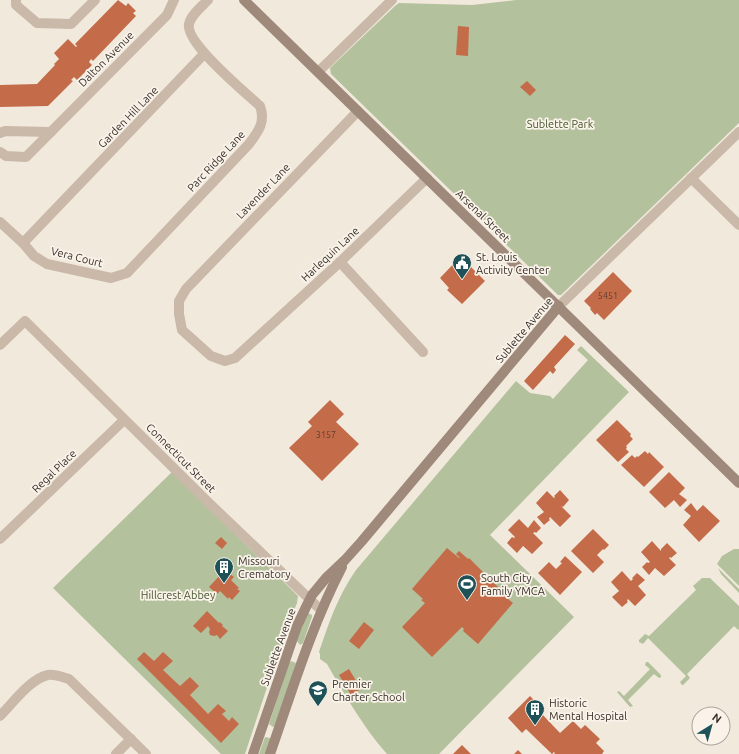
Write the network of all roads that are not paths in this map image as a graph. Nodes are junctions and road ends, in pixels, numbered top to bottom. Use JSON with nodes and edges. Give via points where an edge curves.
{"nodes":[{"id":1,"x":16,"y":0,"type":"edge"},
{"id":2,"x":95,"y":0,"type":"edge"},
{"id":3,"x":174,"y":0,"type":"edge"},
{"id":4,"x":208,"y":0,"type":"edge"},
{"id":5,"x":244,"y":0,"type":"edge"},
{"id":6,"x":392,"y":0,"type":"edge"},
{"id":7,"x":204,"y":54,"type":"junction"},
{"id":8,"x":318,"y":72,"type":"junction"},
{"id":9,"x":358,"y":111,"type":"junction"},
{"id":10,"x":51,"y":132,"type":"junction"},
{"id":11,"x":739,"y":132,"type":"edge"},
{"id":12,"x":0,"y":133,"type":"edge"},
{"id":13,"x":0,"y":152,"type":"edge"},
{"id":14,"x":427,"y":178,"type":"junction"},
{"id":15,"x":691,"y":178,"type":"junction"},
{"id":16,"x":0,"y":222,"type":"edge"},
{"id":17,"x":739,"y":225,"type":"edge"},
{"id":18,"x":23,"y":243,"type":"junction"},
{"id":19,"x":340,"y":262,"type":"junction"},
{"id":20,"x":116,"y":276,"type":"joint"},
{"id":21,"x":186,"y":289,"type":"joint"},
{"id":22,"x":559,"y":306,"type":"junction"},
{"id":23,"x":0,"y":345,"type":"edge"},
{"id":24,"x":423,"y":352,"type":"dead end"},
{"id":25,"x":124,"y":420,"type":"junction"},
{"id":26,"x":737,"y":479,"type":"edge"},
{"id":27,"x":0,"y":539,"type":"edge"},
{"id":28,"x":345,"y":560,"type":"junction"},
{"id":29,"x":310,"y":600,"type":"junction"},
{"id":30,"x":320,"y":610,"type":"junction"},
{"id":31,"x":0,"y":716,"type":"edge"},
{"id":32,"x":131,"y":740,"type":"junction"},
{"id":33,"x":116,"y":754,"type":"edge"},
{"id":34,"x":146,"y":754,"type":"edge"},
{"id":35,"x":253,"y":754,"type":"edge"},
{"id":36,"x":270,"y":754,"type":"edge"}],
"edges":[{"from":1,"to":2,"type":"street","via":[[16,6],[37,24],[71,24]]},
{"from":3,"to":10,"type":"street","name":"Dalton Avenue","via":[[167,15]]},
{"from":4,"to":7,"type":"street","via":[[189,24],[189,31]]},
{"from":5,"to":8,"type":"street","name":"Arsenal Street"},
{"from":6,"to":8,"type":"street"},
{"from":7,"to":18,"type":"street","name":"Garden Hill Lane"},
{"from":7,"to":20,"type":"street","name":"Parc Ridge Lane","via":[[260,106],[263,114],[261,124],[249,144],[127,273]]},
{"from":8,"to":9,"type":"street","name":"Arsenal Street"},
{"from":9,"to":14,"type":"street","name":"Arsenal Street"},
{"from":9,"to":21,"type":"street","name":"Lavender Lane"},
{"from":10,"to":12,"type":"street"},
{"from":10,"to":13,"type":"street","name":"Dalton Avenue","via":[[26,157],[6,156]]},
{"from":11,"to":15,"type":"street","name":"Sublette Avenue"},
{"from":14,"to":19,"type":"street","name":"Harlequin Lane"},
{"from":14,"to":22,"type":"street","name":"Arsenal Street"},
{"from":15,"to":17,"type":"street"},
{"from":15,"to":22,"type":"street","name":"Sublette Avenue"},
{"from":16,"to":18,"type":"street","name":"Vera Court"},
{"from":18,"to":20,"type":"street","name":"Vera Court","via":[[34,256],[47,264],[109,278]]},
{"from":19,"to":21,"type":"street","name":"Harlequin Lane","via":[[250,346],[235,358],[224,361],[211,356],[182,330],[179,301]]},
{"from":19,"to":24,"type":"street"},
{"from":22,"to":26,"type":"street","name":"Arsenal Street"},
{"from":22,"to":28,"type":"street","name":"Sublette Avenue"},
{"from":23,"to":25,"type":"street","name":"Connecticut Street","via":[[25,321]]},
{"from":25,"to":27,"type":"street","name":"Regal Place"},
{"from":25,"to":29,"type":"street","name":"Connecticut Street"},
{"from":28,"to":29,"type":"street","name":"Sublette Avenue","via":[[326,578]]},
{"from":28,"to":30,"type":"street","name":"Sublette Avenue"},
{"from":29,"to":30,"type":"street","name":"Connecticut Street"},
{"from":29,"to":35,"type":"street","name":"Sublette Avenue","via":[[297,626]]},
{"from":30,"to":36,"type":"street","name":"Sublette Avenue"},
{"from":31,"to":32,"type":"street","via":[[39,678],[58,675],[69,679]]},
{"from":32,"to":33,"type":"street"},
{"from":32,"to":34,"type":"street"}]}
